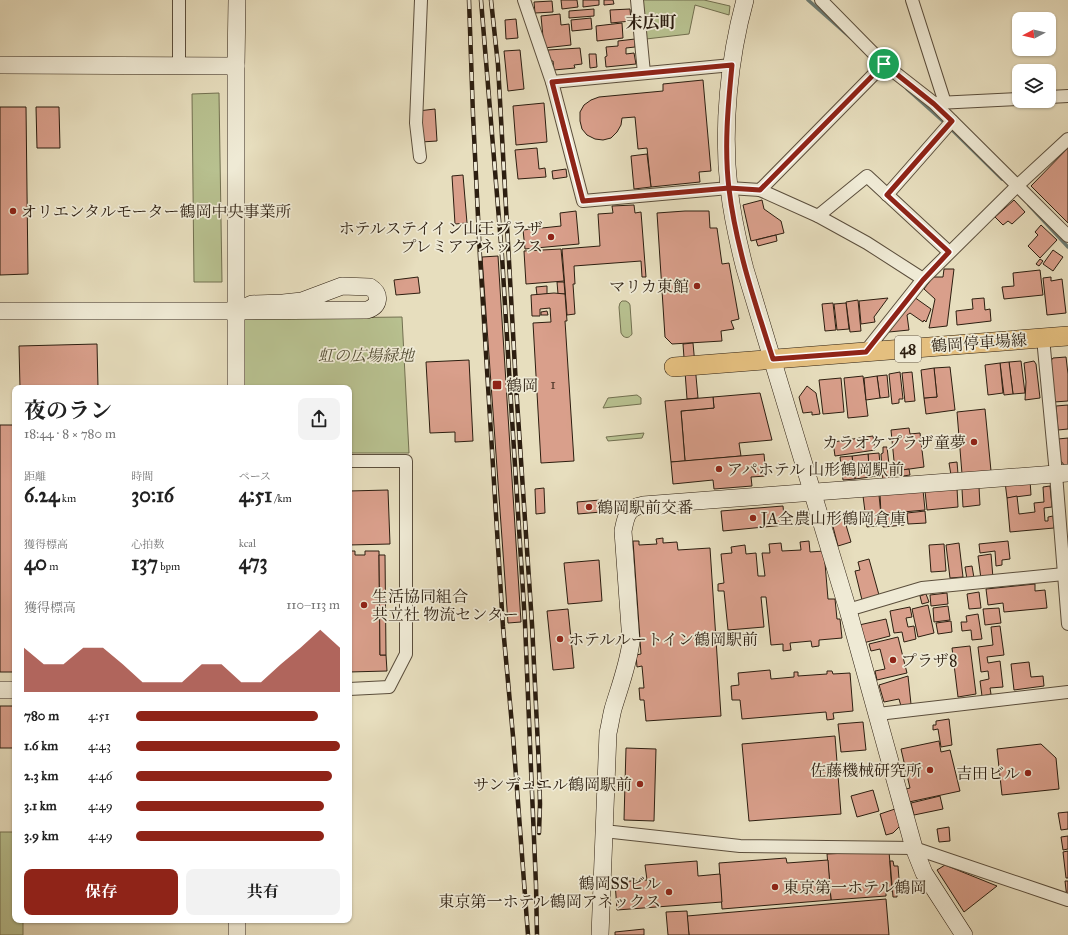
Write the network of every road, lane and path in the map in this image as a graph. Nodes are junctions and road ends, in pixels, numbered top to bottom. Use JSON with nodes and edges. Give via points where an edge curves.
{"nodes":[{"id":1,"x":179,"y":0,"type":"edge"},
{"id":2,"x":237,"y":0,"type":"edge"},
{"id":3,"x":421,"y":0,"type":"edge"},
{"id":4,"x":524,"y":0,"type":"edge"},
{"id":5,"x":637,"y":0,"type":"edge"},
{"id":6,"x":745,"y":0,"type":"edge"},
{"id":7,"x":821,"y":0,"type":"edge"},
{"id":8,"x":912,"y":0,"type":"edge"},
{"id":9,"x":884,"y":64,"type":"junction"},
{"id":10,"x":0,"y":65,"type":"edge"},
{"id":11,"x":732,"y":65,"type":"junction"},
{"id":12,"x":179,"y":66,"type":"junction"},
{"id":13,"x":236,"y":66,"type":"junction"},
{"id":14,"x":644,"y":73,"type":"junction"},
{"id":15,"x":552,"y":82,"type":"junction"},
{"id":16,"x":1068,"y":96,"type":"edge"},
{"id":17,"x":1056,"y":97,"type":"edge"},
{"id":18,"x":1012,"y":99,"type":"edge"},
{"id":19,"x":940,"y":103,"type":"junction"},
{"id":20,"x":952,"y":121,"type":"junction"},
{"id":21,"x":1068,"y":139,"type":"edge"},
{"id":22,"x":420,"y":157,"type":"dead end"},
{"id":23,"x":1017,"y":186,"type":"junction"},
{"id":24,"x":729,"y":188,"type":"junction"},
{"id":25,"x":760,"y":190,"type":"junction"},
{"id":26,"x":887,"y":195,"type":"junction"},
{"id":27,"x":818,"y":216,"type":"junction"},
{"id":28,"x":1068,"y":236,"type":"edge"},
{"id":29,"x":949,"y":252,"type":"junction"},
{"id":30,"x":923,"y":280,"type":"junction"},
{"id":31,"x":236,"y":310,"type":"junction"},
{"id":32,"x":0,"y":311,"type":"edge"},
{"id":33,"x":1068,"y":336,"type":"edge"},
{"id":34,"x":1043,"y":338,"type":"junction"},
{"id":35,"x":866,"y":352,"type":"junction"},
{"id":36,"x":773,"y":359,"type":"junction"},
{"id":37,"x":674,"y":367,"type":"dead end"},
{"id":38,"x":236,"y":385,"type":"edge"},
{"id":39,"x":352,"y":461,"type":"edge"},
{"id":40,"x":1062,"y":473,"type":"edge"},
{"id":41,"x":813,"y":493,"type":"junction"},
{"id":42,"x":1064,"y":574,"type":"junction"},
{"id":43,"x":848,"y":610,"type":"junction"},
{"id":44,"x":1068,"y":624,"type":"edge"},
{"id":45,"x":352,"y":689,"type":"edge"},
{"id":46,"x":0,"y":690,"type":"edge"},
{"id":47,"x":12,"y":690,"type":"edge"},
{"id":48,"x":1068,"y":692,"type":"edge"},
{"id":49,"x":878,"y":714,"type":"junction"},
{"id":50,"x":604,"y":831,"type":"junction"},
{"id":51,"x":914,"y":848,"type":"junction"},
{"id":52,"x":1068,"y":900,"type":"edge"},
{"id":53,"x":237,"y":923,"type":"edge"},
{"id":54,"x":238,"y":935,"type":"edge"},
{"id":55,"x":600,"y":935,"type":"edge"},
{"id":56,"x":964,"y":935,"type":"edge"}],
"edges":[{"from":1,"to":12,"type":"street"},
{"from":2,"to":13,"type":"street"},
{"from":3,"to":22,"type":"street","via":[[416,123]]},
{"from":4,"to":15,"type":"street"},
{"from":5,"to":14,"type":"street"},
{"from":6,"to":11,"type":"street"},
{"from":7,"to":9,"type":"street"},
{"from":8,"to":19,"type":"street"},
{"from":9,"to":19,"type":"street"},
{"from":9,"to":25,"type":"street"},
{"from":10,"to":12,"type":"street"},
{"from":11,"to":14,"type":"street"},
{"from":11,"to":24,"type":"street","via":[[726,135]]},
{"from":12,"to":13,"type":"street"},
{"from":13,"to":31,"type":"street"},
{"from":14,"to":15,"type":"street"},
{"from":15,"to":24,"type":"street","via":[[583,201]]},
{"from":16,"to":17,"type":"street"},
{"from":18,"to":19,"type":"street"},
{"from":19,"to":20,"type":"street"},
{"from":20,"to":23,"type":"street"},
{"from":20,"to":26,"type":"street"},
{"from":21,"to":23,"type":"street"},
{"from":23,"to":28,"type":"street"},
{"from":23,"to":29,"type":"street"},
{"from":24,"to":25,"type":"street"},
{"from":24,"to":36,"type":"street","via":[[745,269]]},
{"from":25,"to":27,"type":"street"},
{"from":26,"to":27,"type":"street","via":[[867,176]]},
{"from":26,"to":29,"type":"street"},
{"from":27,"to":30,"type":"street"},
{"from":29,"to":30,"type":"street"},
{"from":30,"to":35,"type":"street"},
{"from":31,"to":31,"type":"street","via":[[252,304],[302,301],[342,286],[370,287],[377,293],[378,298],[375,306],[367,310]]},
{"from":31,"to":32,"type":"street"},
{"from":31,"to":38,"type":"street"},
{"from":33,"to":34,"type":"main road","name":"鶴岡停車場線","number":"48"},
{"from":34,"to":35,"type":"main road","name":"鶴岡停車場線","number":"48"},
{"from":34,"to":40,"type":"street"},
{"from":35,"to":36,"type":"main road","name":"鶴岡停車場線","number":"48"},
{"from":36,"to":37,"type":"main road","name":"鶴岡停車場線","number":"48"},
{"from":36,"to":41,"type":"street"},
{"from":39,"to":45,"type":"street","via":[[406,461],[406,654],[389,688]]},
{"from":40,"to":41,"type":"street"},
{"from":40,"to":42,"type":"street"},
{"from":41,"to":43,"type":"street"},
{"from":41,"to":50,"type":"street","via":[[643,505],[629,512],[623,531],[630,652],[608,733]]},
{"from":42,"to":43,"type":"street","via":[[922,588]]},
{"from":42,"to":44,"type":"street"},
{"from":43,"to":49,"type":"street"},
{"from":46,"to":47,"type":"street"},
{"from":48,"to":49,"type":"street"},
{"from":49,"to":51,"type":"street"},
{"from":50,"to":51,"type":"street","via":[[740,846]]},
{"from":50,"to":55,"type":"street"},
{"from":51,"to":52,"type":"street"},
{"from":51,"to":56,"type":"street","via":[[924,873]]},
{"from":53,"to":54,"type":"street"}]}
